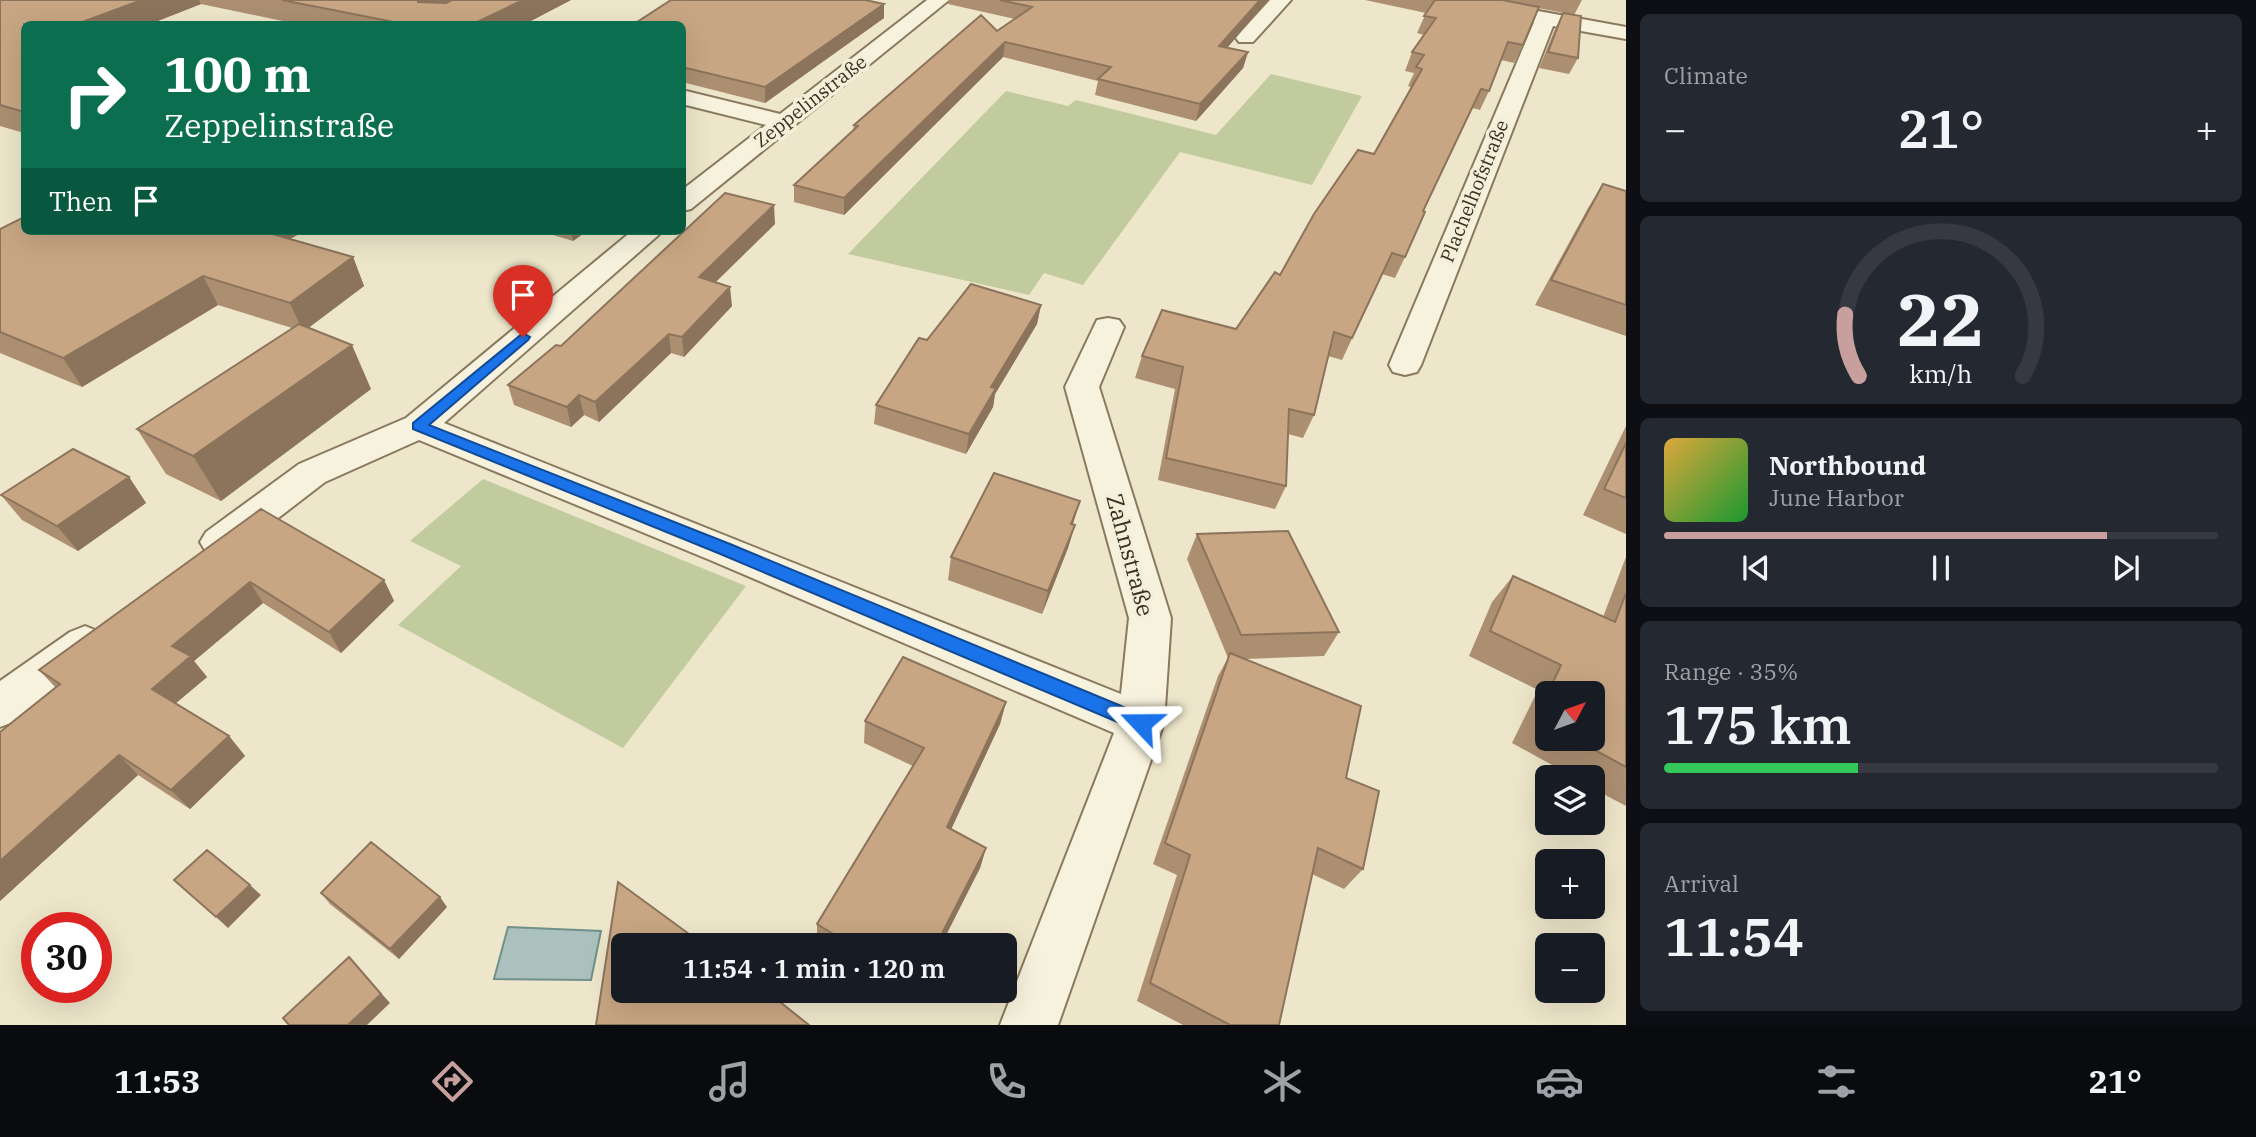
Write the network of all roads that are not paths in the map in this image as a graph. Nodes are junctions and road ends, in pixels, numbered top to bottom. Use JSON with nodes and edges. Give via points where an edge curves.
{"nodes":[{"id":1,"x":939,"y":0,"type":"edge"},
{"id":2,"x":1281,"y":0,"type":"edge"},
{"id":3,"x":1446,"y":0,"type":"edge"},
{"id":4,"x":1546,"y":18,"type":"junction"},
{"id":5,"x":1626,"y":33,"type":"edge"},
{"id":6,"x":1246,"y":38,"type":"edge"},
{"id":7,"x":686,"y":98,"type":"edge"},
{"id":8,"x":784,"y":121,"type":"junction"},
{"id":9,"x":686,"y":200,"type":"edge"},
{"id":10,"x":644,"y":235,"type":"edge"},
{"id":11,"x":1108,"y":327,"type":"dead end"},
{"id":12,"x":1405,"y":365,"type":"dead end"},
{"id":13,"x":418,"y":426,"type":"junction"},
{"id":14,"x":189,"y":565,"type":"edge"},
{"id":15,"x":111,"y":624,"type":"edge"},
{"id":16,"x":0,"y":708,"type":"edge"},
{"id":17,"x":1141,"y":723,"type":"junction"},
{"id":18,"x":1029,"y":1025,"type":"edge"}],
"edges":[{"from":1,"to":8,"type":"street","name":"Zeppelinstraße"},
{"from":2,"to":6,"type":"street"},
{"from":3,"to":4,"type":"street"},
{"from":4,"to":5,"type":"street"},
{"from":4,"to":12,"type":"street","name":"Plachelhofstraße"},
{"from":7,"to":8,"type":"street"},
{"from":8,"to":9,"type":"street","name":"Zeppelinstraße"},
{"from":10,"to":13,"type":"street"},
{"from":11,"to":17,"type":"street","name":"Zahnstraße","via":[[1082,387],[1150,618]]},
{"from":13,"to":14,"type":"street","via":[[312,474]]},
{"from":13,"to":17,"type":"street"},
{"from":15,"to":16,"type":"street"},
{"from":17,"to":18,"type":"street","name":"Zahnstraße"}]}
